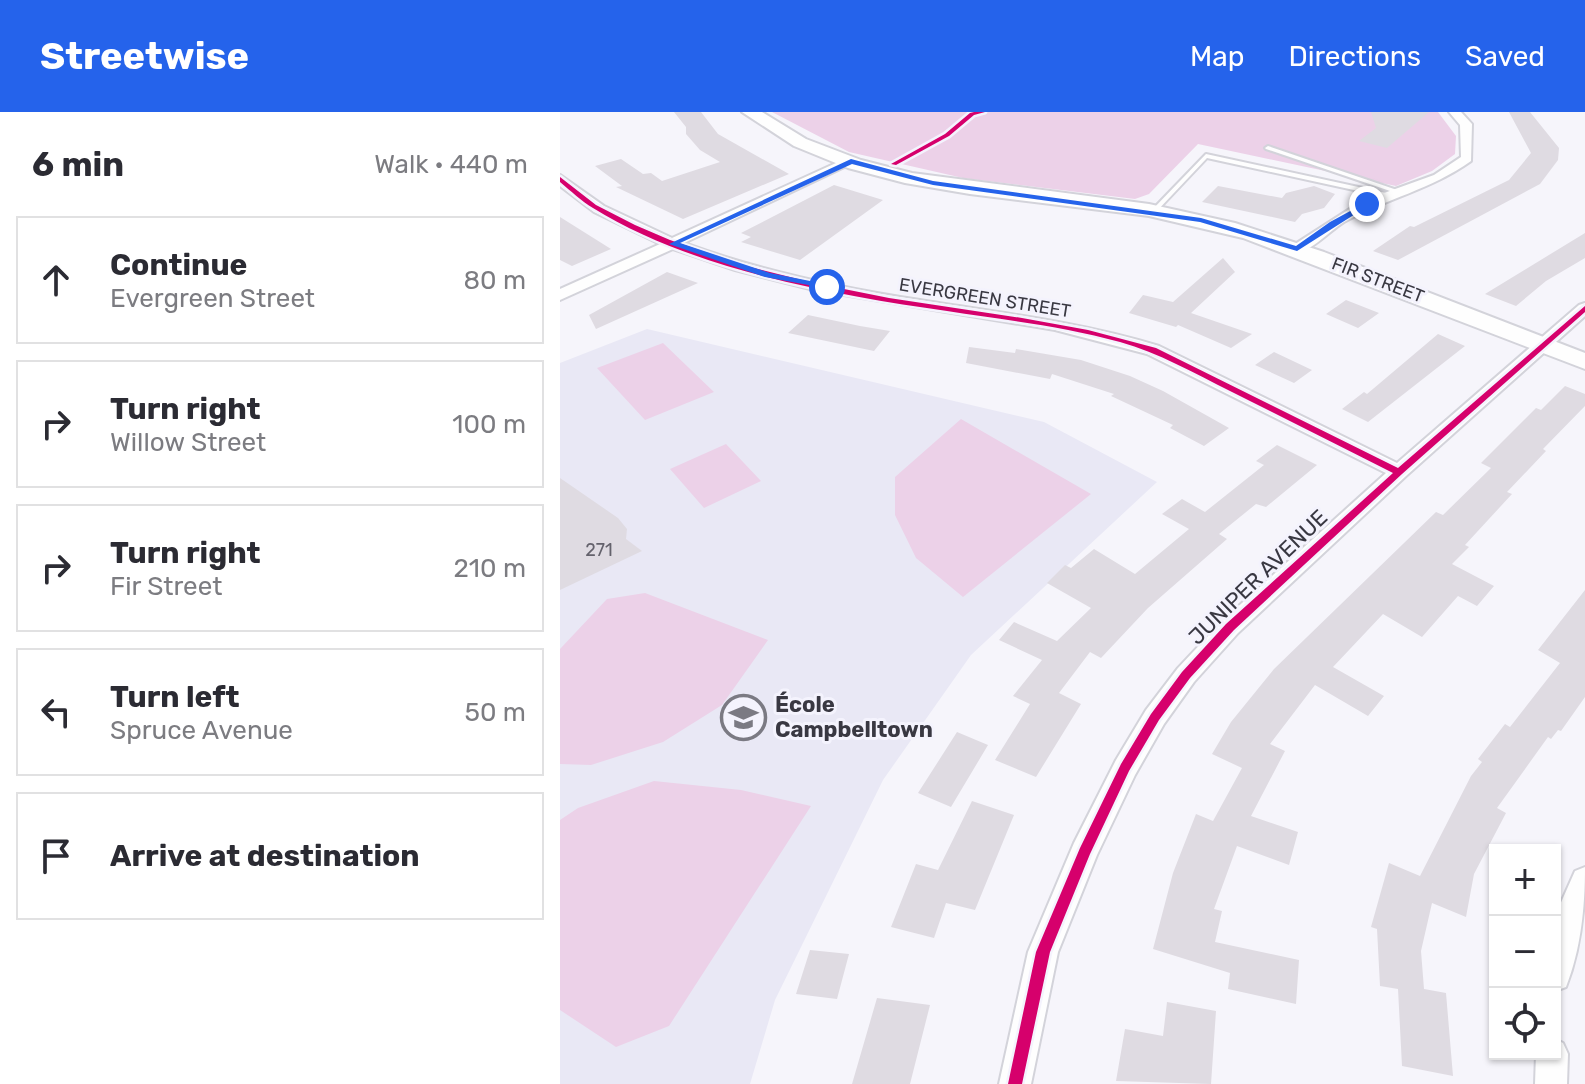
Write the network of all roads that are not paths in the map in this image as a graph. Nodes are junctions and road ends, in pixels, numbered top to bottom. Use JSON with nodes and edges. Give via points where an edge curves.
{"nodes":[{"id":1,"x":750,"y":112,"type":"edge"},
{"id":2,"x":1455,"y":112,"type":"edge"},
{"id":3,"x":1268,"y":148,"type":"dead end"},
{"id":4,"x":851,"y":161,"type":"junction"},
{"id":5,"x":560,"y":179,"type":"edge"},
{"id":6,"x":1392,"y":194,"type":"junction"},
{"id":7,"x":1153,"y":212,"type":"junction"},
{"id":8,"x":673,"y":244,"type":"junction"},
{"id":9,"x":1297,"y":249,"type":"junction"},
{"id":10,"x":560,"y":295,"type":"edge"},
{"id":11,"x":1585,"y":308,"type":"edge"},
{"id":12,"x":1541,"y":345,"type":"junction"},
{"id":13,"x":1585,"y":362,"type":"edge"},
{"id":14,"x":1399,"y":472,"type":"junction"},
{"id":15,"x":1585,"y":880,"type":"edge"},
{"id":16,"x":1561,"y":950,"type":"edge"},
{"id":17,"x":1552,"y":1060,"type":"edge"},
{"id":18,"x":1015,"y":1084,"type":"edge"},
{"id":19,"x":1551,"y":1084,"type":"edge"}],
"edges":[{"from":1,"to":4,"type":"street","name":"FIR STREET"},
{"from":2,"to":6,"type":"street","via":[[1466,124],[1467,158],[1439,178]]},
{"from":3,"to":6,"type":"lane"},
{"from":4,"to":7,"type":"street","name":"FIR STREET","via":[[957,187]]},
{"from":4,"to":8,"type":"street"},
{"from":5,"to":8,"type":"street","name":"EVERGREEN STREET","via":[[597,208]]},
{"from":6,"to":7,"type":"lane","via":[[1206,156]]},
{"from":6,"to":9,"type":"street","via":[[1333,223]]},
{"from":7,"to":9,"type":"street","name":"FIR STREET","via":[[1225,226]]},
{"from":8,"to":10,"type":"street"},
{"from":8,"to":14,"type":"street","name":"EVERGREEN STREET","via":[[768,275],[1115,337],[1153,350]]},
{"from":9,"to":12,"type":"street","name":"FIR STREET"},
{"from":11,"to":12,"type":"street","name":"JUNIPER AVENUE"},
{"from":12,"to":13,"type":"street","name":"FIR STREET"},
{"from":12,"to":14,"type":"street","name":"JUNIPER AVENUE"},
{"from":14,"to":18,"type":"street","name":"JUNIPER AVENUE","via":[[1230,627],[1155,717],[1084,852],[1043,952]]},
{"from":15,"to":16,"type":"street"},
{"from":17,"to":19,"type":"street"}]}
